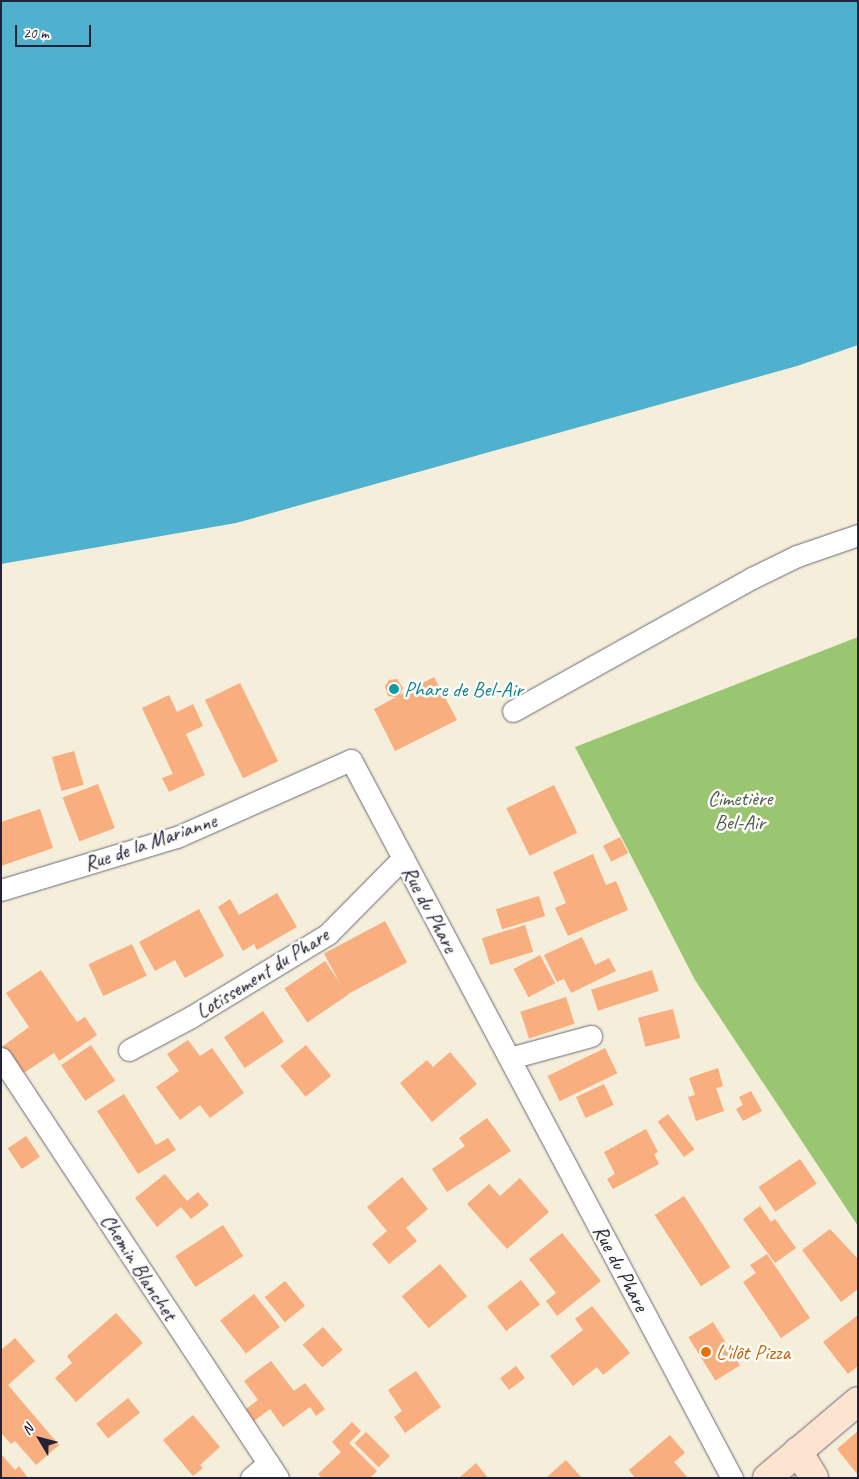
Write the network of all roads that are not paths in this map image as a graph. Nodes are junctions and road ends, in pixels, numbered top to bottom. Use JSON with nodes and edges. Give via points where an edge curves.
{"nodes":[{"id":1,"x":858,"y":535,"type":"edge"},
{"id":2,"x":513,"y":711,"type":"dead end"},
{"id":3,"x":351,"y":760,"type":"joint"},
{"id":4,"x":404,"y":858,"type":"junction"},
{"id":5,"x":1,"y":890,"type":"edge"},
{"id":6,"x":591,"y":1036,"type":"dead end"},
{"id":7,"x":129,"y":1050,"type":"dead end"},
{"id":8,"x":510,"y":1058,"type":"junction"},
{"id":9,"x":4,"y":1068,"type":"edge"},
{"id":10,"x":858,"y":1402,"type":"edge"},
{"id":11,"x":798,"y":1451,"type":"junction"},
{"id":12,"x":273,"y":1470,"type":"edge"},
{"id":13,"x":251,"y":1478,"type":"edge"},
{"id":14,"x":732,"y":1478,"type":"edge"},
{"id":15,"x":766,"y":1478,"type":"edge"},
{"id":16,"x":814,"y":1478,"type":"edge"}],
"edges":[{"from":1,"to":2,"type":"street","via":[[797,556],[752,578]]},
{"from":3,"to":4,"type":"street","name":"Rue du Phare"},
{"from":3,"to":5,"type":"street","name":"Rue de la Marianne","via":[[177,837]]},
{"from":4,"to":7,"type":"street","name":"Lotissement du Phare","via":[[328,934],[191,1017]]},
{"from":4,"to":8,"type":"street","name":"Rue du Phare"},
{"from":6,"to":8,"type":"street"},
{"from":8,"to":14,"type":"street","name":"Rue du Phare"},
{"from":9,"to":12,"type":"street","name":"Chemin Blanchet"},
{"from":10,"to":11,"type":"main road"},
{"from":11,"to":15,"type":"main road"},
{"from":11,"to":16,"type":"main road"},
{"from":12,"to":13,"type":"street","name":"Chemin Blanchet"}]}
